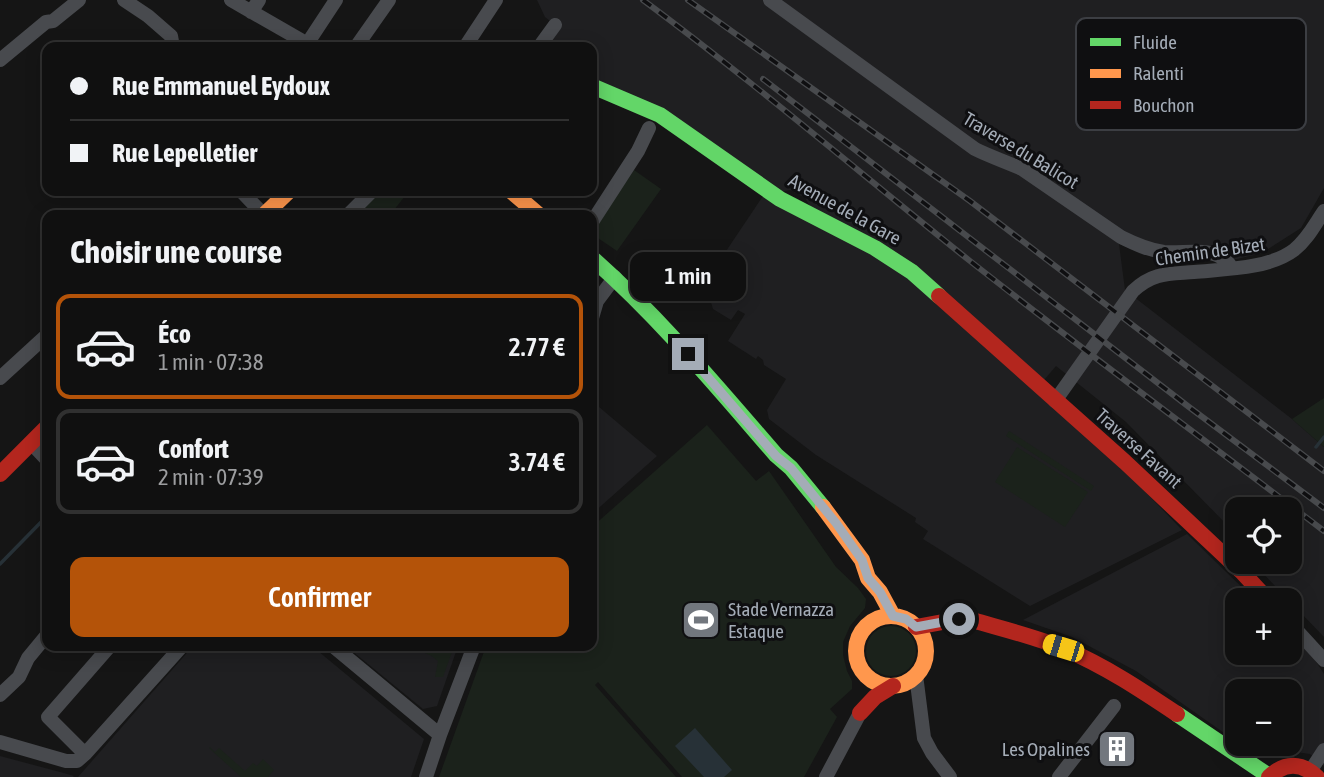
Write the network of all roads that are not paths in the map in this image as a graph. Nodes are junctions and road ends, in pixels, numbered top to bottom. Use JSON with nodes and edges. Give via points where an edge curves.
{"nodes":[{"id":1,"x":65,"y":0,"type":"edge"},
{"id":2,"x":79,"y":0,"type":"edge"},
{"id":3,"x":124,"y":0,"type":"edge"},
{"id":4,"x":232,"y":0,"type":"edge"},
{"id":5,"x":336,"y":0,"type":"edge"},
{"id":6,"x":388,"y":0,"type":"edge"},
{"id":7,"x":496,"y":0,"type":"edge"},
{"id":8,"x":770,"y":0,"type":"edge"},
{"id":9,"x":255,"y":6,"type":"edge"},
{"id":10,"x":46,"y":22,"type":"junction"},
{"id":11,"x":555,"y":25,"type":"dead end"},
{"id":12,"x":172,"y":42,"type":"edge"},
{"id":13,"x":304,"y":42,"type":"edge"},
{"id":14,"x":312,"y":42,"type":"edge"},
{"id":15,"x":359,"y":42,"type":"edge"},
{"id":16,"x":468,"y":42,"type":"edge"},
{"id":17,"x":543,"y":42,"type":"edge"},
{"id":18,"x":0,"y":60,"type":"edge"},
{"id":19,"x":597,"y":88,"type":"edge"},
{"id":20,"x":649,"y":128,"type":"dead end"},
{"id":21,"x":246,"y":196,"type":"edge"},
{"id":22,"x":284,"y":196,"type":"edge"},
{"id":23,"x":367,"y":196,"type":"edge"},
{"id":24,"x":517,"y":196,"type":"edge"},
{"id":25,"x":259,"y":210,"type":"edge"},
{"id":26,"x":269,"y":210,"type":"edge"},
{"id":27,"x":353,"y":210,"type":"edge"},
{"id":28,"x":533,"y":210,"type":"edge"},
{"id":29,"x":1324,"y":211,"type":"edge"},
{"id":30,"x":597,"y":214,"type":"edge"},
{"id":31,"x":597,"y":262,"type":"edge"},
{"id":32,"x":1232,"y":268,"type":"junction"},
{"id":33,"x":615,"y":277,"type":"junction"},
{"id":34,"x":597,"y":301,"type":"edge"},
{"id":35,"x":42,"y":340,"type":"edge"},
{"id":36,"x":0,"y":378,"type":"edge"},
{"id":37,"x":1055,"y":401,"type":"junction"},
{"id":38,"x":42,"y":432,"type":"edge"},
{"id":39,"x":31,"y":443,"type":"junction"},
{"id":40,"x":42,"y":455,"type":"edge"},
{"id":41,"x":0,"y":474,"type":"edge"},
{"id":42,"x":868,"y":578,"type":"junction"},
{"id":43,"x":1256,"y":588,"type":"edge"},
{"id":44,"x":893,"y":616,"type":"junction"},
{"id":45,"x":875,"y":620,"type":"junction"},
{"id":46,"x":943,"y":623,"type":"junction"},
{"id":47,"x":916,"y":627,"type":"junction"},
{"id":48,"x":1302,"y":636,"type":"edge"},
{"id":49,"x":42,"y":641,"type":"edge"},
{"id":50,"x":925,"y":646,"type":"junction"},
{"id":51,"x":106,"y":651,"type":"edge"},
{"id":52,"x":170,"y":651,"type":"edge"},
{"id":53,"x":339,"y":651,"type":"edge"},
{"id":54,"x":472,"y":651,"type":"edge"},
{"id":55,"x":1324,"y":660,"type":"edge"},
{"id":56,"x":862,"y":670,"type":"junction"},
{"id":57,"x":916,"y":675,"type":"junction"},
{"id":58,"x":895,"y":685,"type":"junction"},
{"id":59,"x":0,"y":695,"type":"edge"},
{"id":60,"x":919,"y":706,"type":"junction"},
{"id":61,"x":1114,"y":706,"type":"dead end"},
{"id":62,"x":860,"y":713,"type":"junction"},
{"id":63,"x":440,"y":735,"type":"junction"},
{"id":64,"x":0,"y":742,"type":"edge"},
{"id":65,"x":1324,"y":750,"type":"edge"},
{"id":66,"x":85,"y":754,"type":"junction"},
{"id":67,"x":1314,"y":774,"type":"edge"},
{"id":68,"x":426,"y":777,"type":"edge"},
{"id":69,"x":826,"y":777,"type":"edge"},
{"id":70,"x":950,"y":777,"type":"edge"},
{"id":71,"x":1059,"y":777,"type":"edge"},
{"id":72,"x":1269,"y":777,"type":"edge"}],
"edges":[{"from":1,"to":10,"type":"street","via":[[47,15]]},
{"from":2,"to":10,"type":"street"},
{"from":3,"to":12,"type":"street","via":[[171,36]]},
{"from":4,"to":9,"type":"street"},
{"from":5,"to":14,"type":"street"},
{"from":6,"to":15,"type":"street"},
{"from":7,"to":16,"type":"street"},
{"from":8,"to":32,"type":"street","name":"Traverse du Balicot","via":[[975,149],[1023,170],[1121,237],[1165,252],[1216,254]]},
{"from":9,"to":13,"type":"street"},
{"from":10,"to":18,"type":"street"},
{"from":11,"to":17,"type":"street"},
{"from":19,"to":37,"type":"street","name":"Avenue de la Gare","via":[[660,115],[780,199],[912,272]]},
{"from":20,"to":30,"type":"street"},
{"from":21,"to":25,"type":"street"},
{"from":22,"to":26,"type":"street"},
{"from":23,"to":27,"type":"street"},
{"from":24,"to":28,"type":"street"},
{"from":29,"to":32,"type":"street","name":"Chemin de Bizet","via":[[1301,244],[1287,255]]},
{"from":31,"to":33,"type":"street"},
{"from":32,"to":37,"type":"street","name":"Chemin de Bizet","via":[[1165,274],[1145,281],[1133,291]]},
{"from":33,"to":34,"type":"street"},
{"from":33,"to":42,"type":"street","via":[[791,468],[862,560]]},
{"from":35,"to":36,"type":"street"},
{"from":37,"to":43,"type":"street","name":"Traverse Favant"},
{"from":38,"to":39,"type":"street"},
{"from":39,"to":40,"type":"street"},
{"from":39,"to":41,"type":"street"},
{"from":42,"to":44,"type":"street"},
{"from":42,"to":45,"type":"street"},
{"from":44,"to":45,"type":"street"},
{"from":44,"to":47,"type":"street"},
{"from":45,"to":56,"type":"street","via":[[858,638],[856,654]]},
{"from":46,"to":47,"type":"street"},
{"from":46,"to":50,"type":"street"},
{"from":46,"to":72,"type":"street","via":[[959,619],[982,623],[1091,661]]},
{"from":47,"to":50,"type":"street"},
{"from":48,"to":55,"type":"street"},
{"from":49,"to":59,"type":"street","via":[[19,677]]},
{"from":50,"to":57,"type":"street"},
{"from":51,"to":66,"type":"street","via":[[48,717]]},
{"from":52,"to":66,"type":"street"},
{"from":53,"to":63,"type":"street"},
{"from":54,"to":63,"type":"street"},
{"from":56,"to":58,"type":"street","via":[[878,684]]},
{"from":56,"to":62,"type":"street"},
{"from":57,"to":58,"type":"street"},
{"from":57,"to":60,"type":"street"},
{"from":58,"to":60,"type":"street"},
{"from":58,"to":62,"type":"street","via":[[879,692]]},
{"from":60,"to":70,"type":"street","via":[[924,738]]},
{"from":61,"to":71,"type":"street"},
{"from":62,"to":69,"type":"street"},
{"from":63,"to":68,"type":"street"},
{"from":64,"to":66,"type":"street","via":[[66,761],[77,761]]},
{"from":65,"to":67,"type":"street"},
{"from":67,"to":72,"type":"street","via":[[1293,764]]}]}
